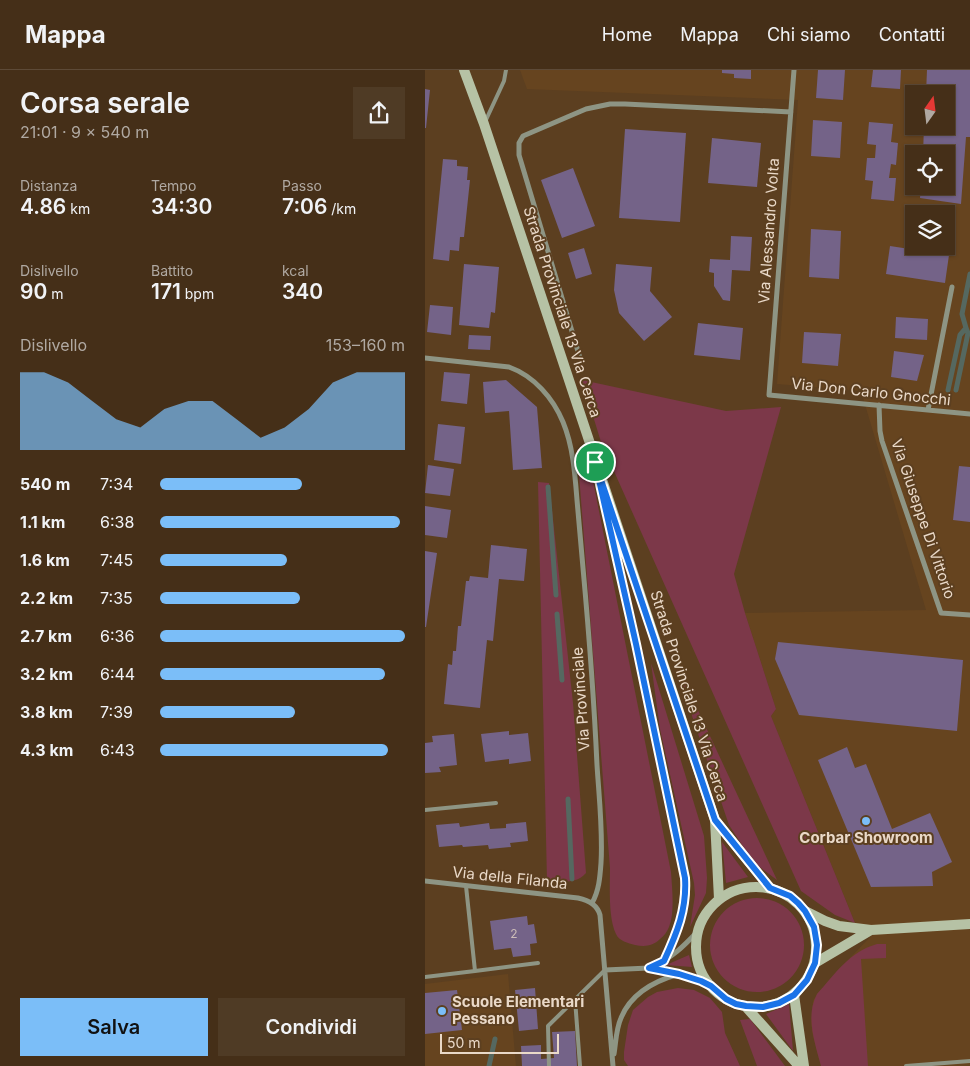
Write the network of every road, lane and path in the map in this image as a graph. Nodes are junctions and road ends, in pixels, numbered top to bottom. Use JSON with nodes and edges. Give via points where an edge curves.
{"nodes":[{"id":1,"x":464,"y":70,"type":"edge"},
{"id":2,"x":505,"y":70,"type":"edge"},
{"id":3,"x":794,"y":70,"type":"edge"},
{"id":4,"x":791,"y":112,"type":"junction"},
{"id":5,"x":484,"y":124,"type":"junction"},
{"id":6,"x":952,"y":286,"type":"dead end"},
{"id":7,"x":425,"y":358,"type":"edge"},
{"id":8,"x":579,"y":358,"type":"dead end"},
{"id":9,"x":769,"y":395,"type":"joint"},
{"id":10,"x":879,"y":405,"type":"junction"},
{"id":11,"x":928,"y":410,"type":"junction"},
{"id":12,"x":970,"y":414,"type":"edge"},
{"id":13,"x":595,"y":462,"type":"junction"},
{"id":14,"x":970,"y":615,"type":"edge"},
{"id":15,"x":496,"y":802,"type":"dead end"},
{"id":16,"x":425,"y":810,"type":"edge"},
{"id":17,"x":715,"y":820,"type":"junction"},
{"id":18,"x":425,"y":881,"type":"edge"},
{"id":19,"x":466,"y":886,"type":"junction"},
{"id":20,"x":770,"y":888,"type":"junction"},
{"id":21,"x":719,"y":899,"type":"junction"},
{"id":22,"x":592,"y":903,"type":"junction"},
{"id":23,"x":805,"y":911,"type":"junction"},
{"id":24,"x":970,"y":924,"type":"edge"},
{"id":25,"x":871,"y":930,"type":"junction"},
{"id":26,"x":698,"y":931,"type":"junction"},
{"id":27,"x":664,"y":961,"type":"junction"},
{"id":28,"x":538,"y":963,"type":"dead end"},
{"id":29,"x":815,"y":963,"type":"junction"},
{"id":30,"x":649,"y":968,"type":"junction"},
{"id":31,"x":605,"y":970,"type":"junction"},
{"id":32,"x":475,"y":971,"type":"junction"},
{"id":33,"x":679,"y":974,"type":"junction"},
{"id":34,"x":425,"y":977,"type":"edge"},
{"id":35,"x":711,"y":986,"type":"junction"},
{"id":36,"x":794,"y":995,"type":"junction"},
{"id":37,"x":575,"y":999,"type":"junction"},
{"id":38,"x":746,"y":1006,"type":"junction"},
{"id":39,"x":970,"y":1061,"type":"edge"},
{"id":40,"x":951,"y":1062,"type":"junction"},
{"id":41,"x":613,"y":1065,"type":"edge"},
{"id":42,"x":549,"y":1066,"type":"edge"},
{"id":43,"x":579,"y":1066,"type":"edge"},
{"id":44,"x":799,"y":1066,"type":"edge"},
{"id":45,"x":804,"y":1066,"type":"edge"},
{"id":46,"x":906,"y":1066,"type":"edge"},
{"id":47,"x":947,"y":1066,"type":"edge"}],
"edges":[{"from":1,"to":5,"type":"street","name":"Strada Provinciale 13 Via Cerca"},
{"from":2,"to":5,"type":"lane","via":[[504,81]]},
{"from":3,"to":4,"type":"street","name":"Via Alessandro Volta"},
{"from":4,"to":8,"type":"street","via":[[610,104],[586,109],[523,136],[519,155]]},
{"from":4,"to":9,"type":"street","name":"Via Alessandro Volta"},
{"from":5,"to":13,"type":"street","name":"Strada Provinciale 13 Via Cerca"},
{"from":6,"to":11,"type":"street"},
{"from":7,"to":22,"type":"street","name":"Via Provinciale","via":[[518,370],[545,393],[563,424],[573,465],[593,671],[602,845],[599,884]]},
{"from":9,"to":10,"type":"street","name":"Via Don Carlo Gnocchi"},
{"from":10,"to":11,"type":"street","name":"Via Don Carlo Gnocchi"},
{"from":10,"to":14,"type":"street","name":"Via Giuseppe Di Vittorio","via":[[883,442],[941,613]]},
{"from":11,"to":12,"type":"street","name":"Via Don Carlo Gnocchi"},
{"from":13,"to":17,"type":"street","name":"Strada Provinciale 13 Via Cerca"},
{"from":13,"to":27,"type":"street","via":[[684,874],[684,908],[677,935]]},
{"from":15,"to":16,"type":"lane"},
{"from":17,"to":20,"type":"street","name":"Strada Provinciale 13 Via Cerca"},
{"from":17,"to":21,"type":"street","name":"Strada Provinciale 13 Via Cerca"},
{"from":18,"to":19,"type":"street","name":"Via della Filanda"},
{"from":19,"to":22,"type":"street","name":"Via della Filanda","via":[[578,898]]},
{"from":19,"to":32,"type":"lane"},
{"from":20,"to":21,"type":"street","name":"Strada Provinciale 13 Via Cerca","via":[[752,886],[735,890]]},
{"from":20,"to":23,"type":"street","name":"Strada Provinciale 13 Via Cerca","via":[[790,896]]},
{"from":21,"to":26,"type":"street","name":"Strada Provinciale 13 Via Cerca","via":[[706,913]]},
{"from":22,"to":31,"type":"street","via":[[600,914]]},
{"from":23,"to":25,"type":"street","via":[[839,926]]},
{"from":23,"to":29,"type":"street","name":"Strada Provinciale 13 Via Cerca","via":[[814,927]]},
{"from":24,"to":25,"type":"street"},
{"from":25,"to":29,"type":"street"},
{"from":26,"to":27,"type":"street","via":[[683,948]]},
{"from":26,"to":35,"type":"street","name":"Strada Provinciale 13 Via Cerca","via":[[695,947],[698,964]]},
{"from":27,"to":30,"type":"street"},
{"from":28,"to":32,"type":"lane"},
{"from":29,"to":36,"type":"street","name":"Strada Provinciale 13 Via Cerca","via":[[807,980]]},
{"from":30,"to":31,"type":"street"},
{"from":30,"to":33,"type":"street"},
{"from":31,"to":37,"type":"lane"},
{"from":31,"to":41,"type":"street"},
{"from":32,"to":34,"type":"lane"},
{"from":33,"to":35,"type":"street"},
{"from":33,"to":41,"type":"street","via":[[654,982],[625,1010],[617,1030]]},
{"from":35,"to":38,"type":"street","name":"Strada Provinciale 13 Via Cerca","via":[[726,999]]},
{"from":36,"to":38,"type":"street","name":"Strada Provinciale 13 Via Cerca","via":[[763,1007]]},
{"from":36,"to":45,"type":"street"},
{"from":37,"to":42,"type":"lane","via":[[548,1026]]},
{"from":37,"to":43,"type":"lane"},
{"from":38,"to":44,"type":"street","name":"Strada Provinciale 13 Via Cerca"},
{"from":39,"to":40,"type":"lane"},
{"from":40,"to":46,"type":"lane"},
{"from":40,"to":47,"type":"lane"}]}
